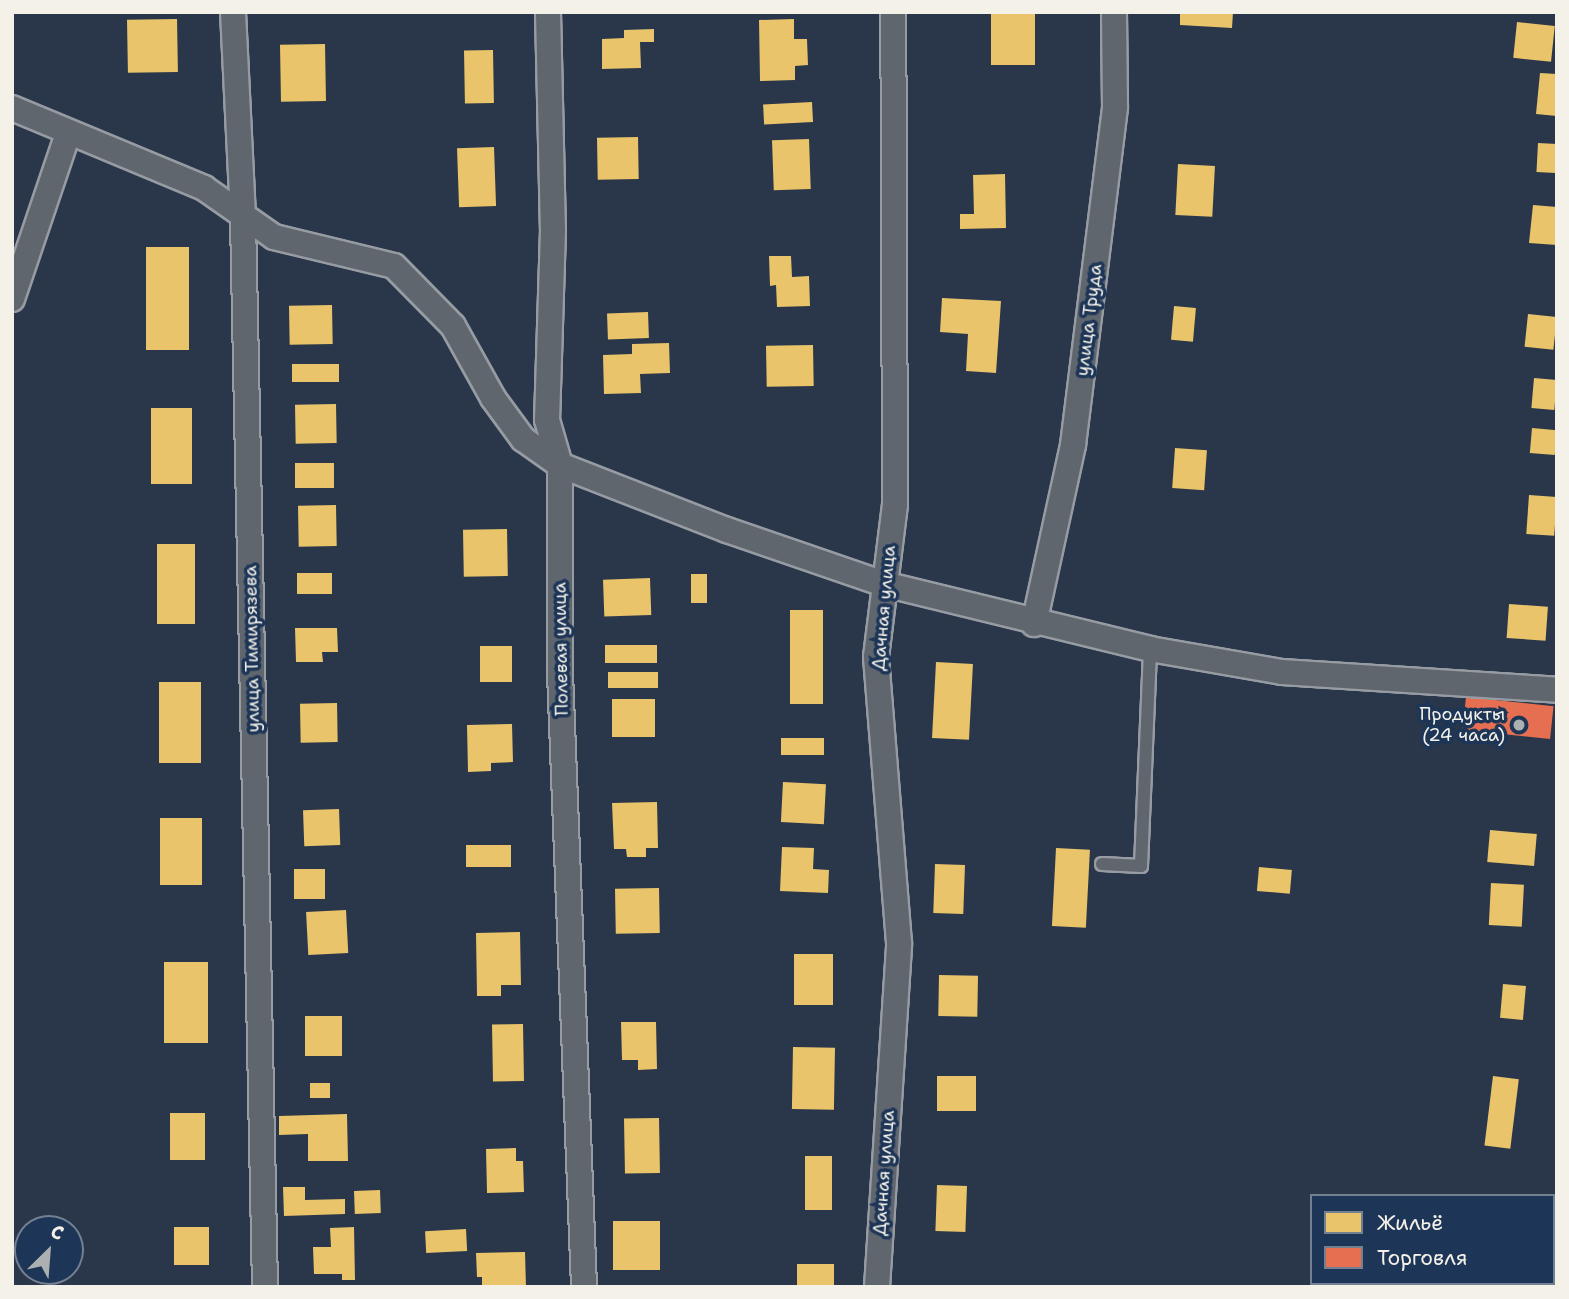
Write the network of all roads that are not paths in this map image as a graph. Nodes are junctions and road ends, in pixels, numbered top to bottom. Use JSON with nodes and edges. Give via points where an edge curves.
{"nodes":[{"id":1,"x":233,"y":12,"type":"edge"},
{"id":2,"x":548,"y":12,"type":"edge"},
{"id":3,"x":893,"y":12,"type":"edge"},
{"id":4,"x":1114,"y":12,"type":"edge"},
{"id":5,"x":12,"y":107,"type":"edge"},
{"id":6,"x":68,"y":134,"type":"junction"},
{"id":7,"x":243,"y":219,"type":"junction"},
{"id":8,"x":12,"y":299,"type":"edge"},
{"id":9,"x":561,"y":465,"type":"junction"},
{"id":10,"x":884,"y":584,"type":"junction"},
{"id":11,"x":1034,"y":624,"type":"junction"},
{"id":12,"x":1150,"y":649,"type":"junction"},
{"id":13,"x":1557,"y":690,"type":"edge"},
{"id":14,"x":1102,"y":864,"type":"dead end"},
{"id":15,"x":265,"y":1287,"type":"edge"},
{"id":16,"x":584,"y":1287,"type":"edge"},
{"id":17,"x":877,"y":1287,"type":"edge"}],
"edges":[{"from":1,"to":7,"type":"street","name":"улица Тимирязева"},
{"from":2,"to":9,"type":"street","name":"Полевая улица","via":[[553,230],[547,420]]},
{"from":3,"to":10,"type":"street","name":"Дачная улица","via":[[895,505]]},
{"from":4,"to":11,"type":"street","name":"улица Труда","via":[[1115,107],[1073,445]]},
{"from":5,"to":6,"type":"street"},
{"from":6,"to":7,"type":"street","via":[[204,188]]},
{"from":6,"to":8,"type":"street"},
{"from":7,"to":9,"type":"street","via":[[274,237],[394,266],[453,326],[493,398],[523,439]]},
{"from":7,"to":15,"type":"street","name":"улица Тимирязева"},
{"from":9,"to":10,"type":"street"},
{"from":9,"to":16,"type":"street","name":"Полевая улица","via":[[560,673]]},
{"from":10,"to":11,"type":"street"},
{"from":10,"to":17,"type":"street","name":"Дачная улица","via":[[876,657],[899,943]]},
{"from":11,"to":12,"type":"street"},
{"from":12,"to":13,"type":"street","via":[[1282,672]]},
{"from":12,"to":14,"type":"lane","via":[[1141,866]]}]}
